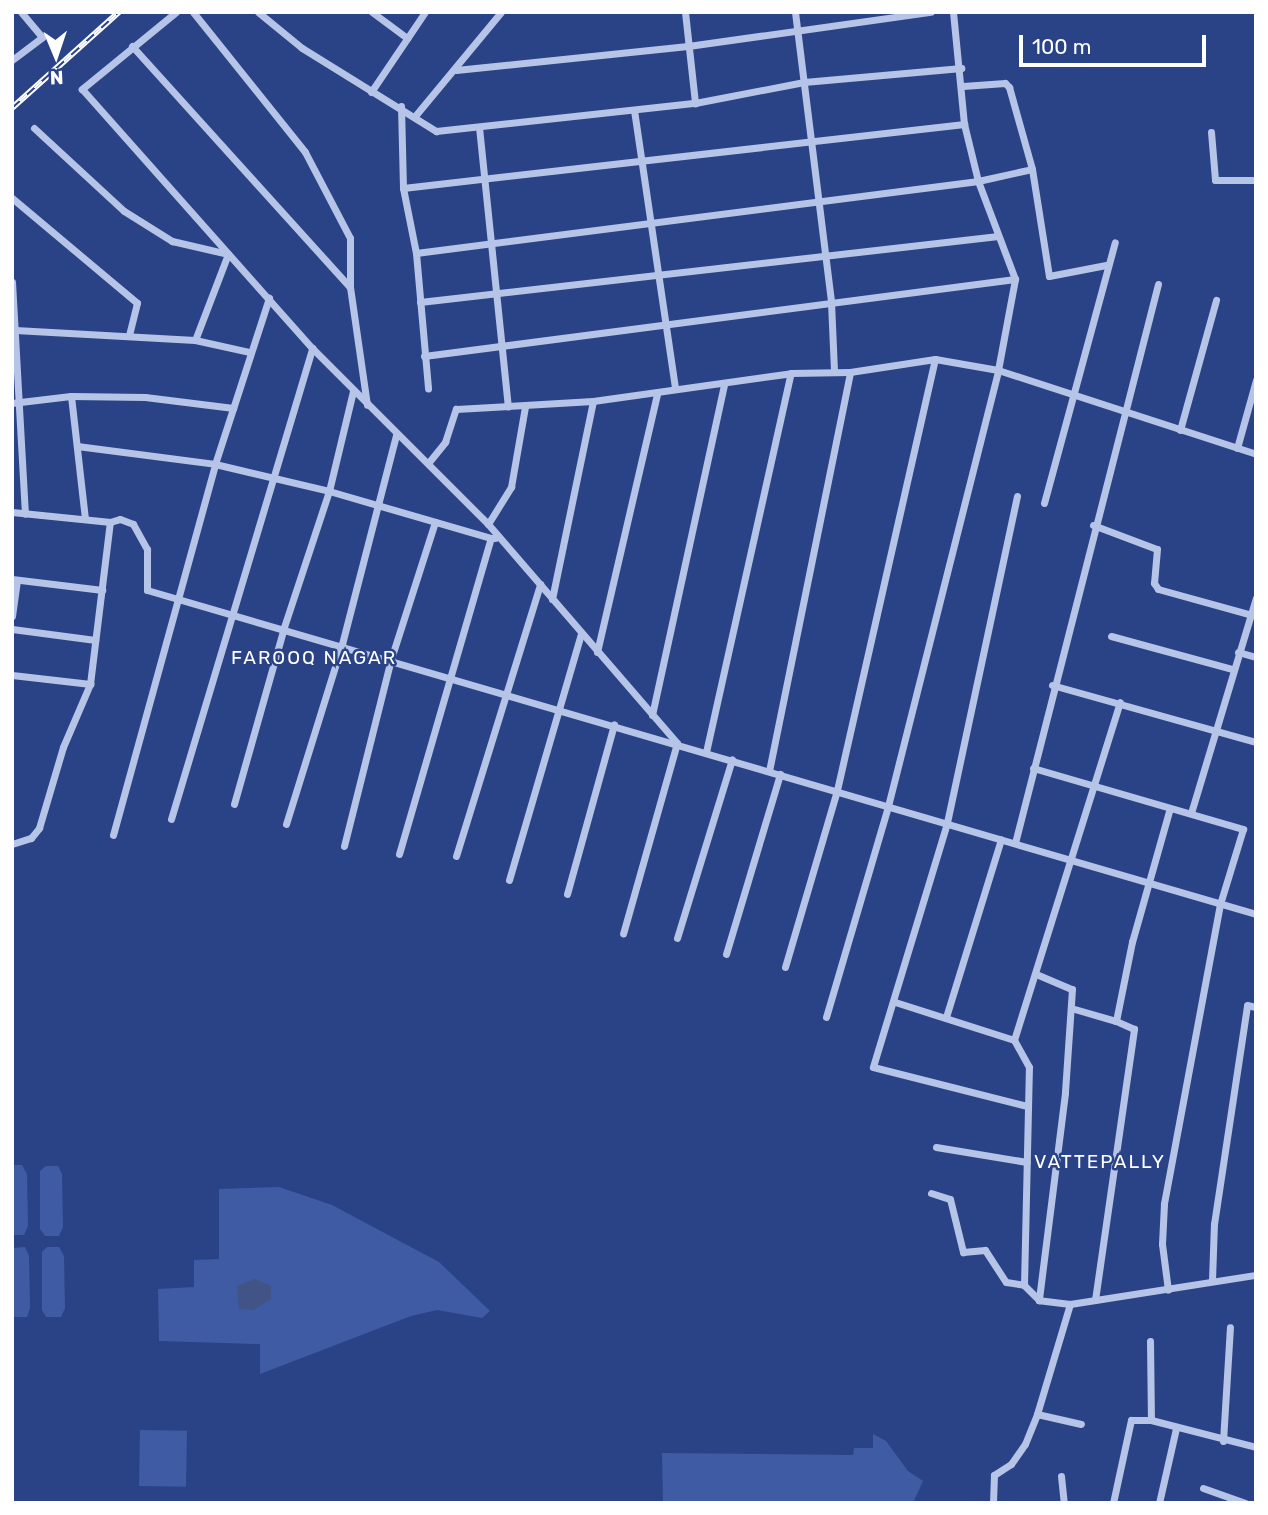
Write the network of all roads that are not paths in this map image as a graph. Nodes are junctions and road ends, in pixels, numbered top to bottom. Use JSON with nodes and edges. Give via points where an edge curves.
{"nodes":[{"id":1,"x":21,"y":12,"type":"edge"},
{"id":2,"x":176,"y":12,"type":"edge"},
{"id":3,"x":193,"y":12,"type":"edge"},
{"id":4,"x":258,"y":12,"type":"edge"},
{"id":5,"x":372,"y":12,"type":"edge"},
{"id":6,"x":425,"y":12,"type":"edge"},
{"id":7,"x":501,"y":12,"type":"edge"},
{"id":8,"x":685,"y":12,"type":"edge"},
{"id":9,"x":795,"y":12,"type":"edge"},
{"id":10,"x":931,"y":12,"type":"edge"},
{"id":11,"x":953,"y":12,"type":"edge"},
{"id":12,"x":797,"y":29,"type":"junction"},
{"id":13,"x":407,"y":38,"type":"junction"},
{"id":14,"x":132,"y":46,"type":"junction"},
{"id":15,"x":688,"y":46,"type":"junction"},
{"id":16,"x":12,"y":60,"type":"edge"},
{"id":17,"x":961,"y":68,"type":"junction"},
{"id":18,"x":456,"y":70,"type":"junction"},
{"id":19,"x":804,"y":82,"type":"junction"},
{"id":20,"x":963,"y":86,"type":"junction"},
{"id":21,"x":371,"y":92,"type":"junction"},
{"id":22,"x":695,"y":103,"type":"junction"},
{"id":23,"x":401,"y":106,"type":"junction"},
{"id":24,"x":634,"y":110,"type":"junction"},
{"id":25,"x":415,"y":116,"type":"junction"},
{"id":26,"x":964,"y":124,"type":"junction"},
{"id":27,"x":479,"y":127,"type":"junction"},
{"id":28,"x":34,"y":128,"type":"dead end"},
{"id":29,"x":1211,"y":132,"type":"dead end"},
{"id":30,"x":811,"y":142,"type":"junction"},
{"id":31,"x":642,"y":160,"type":"junction"},
{"id":32,"x":1032,"y":169,"type":"junction"},
{"id":33,"x":484,"y":178,"type":"junction"},
{"id":34,"x":1256,"y":180,"type":"edge"},
{"id":35,"x":978,"y":181,"type":"junction"},
{"id":36,"x":403,"y":188,"type":"junction"},
{"id":37,"x":12,"y":198,"type":"edge"},
{"id":38,"x":818,"y":202,"type":"junction"},
{"id":39,"x":651,"y":222,"type":"junction"},
{"id":40,"x":998,"y":236,"type":"junction"},
{"id":41,"x":490,"y":242,"type":"junction"},
{"id":42,"x":1115,"y":242,"type":"dead end"},
{"id":43,"x":416,"y":253,"type":"junction"},
{"id":44,"x":228,"y":254,"type":"junction"},
{"id":45,"x":825,"y":257,"type":"junction"},
{"id":46,"x":1106,"y":265,"type":"junction"},
{"id":47,"x":659,"y":275,"type":"junction"},
{"id":48,"x":1015,"y":279,"type":"junction"},
{"id":49,"x":12,"y":282,"type":"edge"},
{"id":50,"x":1158,"y":284,"type":"dead end"},
{"id":51,"x":350,"y":288,"type":"junction"},
{"id":52,"x":498,"y":294,"type":"junction"},
{"id":53,"x":269,"y":298,"type":"junction"},
{"id":54,"x":1216,"y":300,"type":"dead end"},
{"id":55,"x":420,"y":302,"type":"junction"},
{"id":56,"x":831,"y":303,"type":"junction"},
{"id":57,"x":666,"y":324,"type":"junction"},
{"id":58,"x":15,"y":330,"type":"junction"},
{"id":59,"x":129,"y":335,"type":"junction"},
{"id":60,"x":195,"y":340,"type":"junction"},
{"id":61,"x":312,"y":348,"type":"junction"},
{"id":62,"x":502,"y":348,"type":"junction"},
{"id":63,"x":249,"y":352,"type":"junction"},
{"id":64,"x":424,"y":356,"type":"junction"},
{"id":65,"x":935,"y":359,"type":"junction"},
{"id":66,"x":998,"y":370,"type":"junction"},
{"id":67,"x":834,"y":372,"type":"junction"},
{"id":68,"x":850,"y":372,"type":"junction"},
{"id":69,"x":791,"y":373,"type":"junction"},
{"id":70,"x":1256,"y":380,"type":"edge"},
{"id":71,"x":724,"y":384,"type":"junction"},
{"id":72,"x":428,"y":388,"type":"dead end"},
{"id":73,"x":675,"y":389,"type":"junction"},
{"id":74,"x":353,"y":391,"type":"junction"},
{"id":75,"x":657,"y":394,"type":"junction"},
{"id":76,"x":71,"y":396,"type":"junction"},
{"id":77,"x":1073,"y":396,"type":"junction"},
{"id":78,"x":593,"y":401,"type":"junction"},
{"id":79,"x":15,"y":403,"type":"edge"},
{"id":80,"x":367,"y":405,"type":"junction"},
{"id":81,"x":508,"y":407,"type":"junction"},
{"id":82,"x":525,"y":407,"type":"junction"},
{"id":83,"x":233,"y":408,"type":"junction"},
{"id":84,"x":1124,"y":412,"type":"junction"},
{"id":85,"x":1180,"y":430,"type":"junction"},
{"id":86,"x":396,"y":435,"type":"junction"},
{"id":87,"x":77,"y":446,"type":"junction"},
{"id":88,"x":1237,"y":448,"type":"junction"},
{"id":89,"x":1256,"y":454,"type":"edge"},
{"id":90,"x":429,"y":463,"type":"junction"},
{"id":91,"x":215,"y":464,"type":"junction"},
{"id":92,"x":272,"y":479,"type":"junction"},
{"id":93,"x":329,"y":491,"type":"junction"},
{"id":94,"x":1017,"y":496,"type":"dead end"},
{"id":95,"x":1044,"y":503,"type":"dead end"},
{"id":96,"x":380,"y":506,"type":"junction"},
{"id":97,"x":12,"y":512,"type":"edge"},
{"id":98,"x":25,"y":514,"type":"junction"},
{"id":99,"x":85,"y":518,"type":"junction"},
{"id":100,"x":110,"y":522,"type":"junction"},
{"id":101,"x":435,"y":522,"type":"junction"},
{"id":102,"x":488,"y":524,"type":"junction"},
{"id":103,"x":1093,"y":525,"type":"junction"},
{"id":104,"x":495,"y":538,"type":"junction"},
{"id":105,"x":15,"y":580,"type":"edge"},
{"id":106,"x":540,"y":584,"type":"junction"},
{"id":107,"x":102,"y":590,"type":"junction"},
{"id":108,"x":179,"y":596,"type":"junction"},
{"id":109,"x":1256,"y":598,"type":"edge"},
{"id":110,"x":552,"y":599,"type":"junction"},
{"id":111,"x":232,"y":612,"type":"junction"},
{"id":112,"x":1252,"y":615,"type":"junction"},
{"id":113,"x":12,"y":616,"type":"edge"},
{"id":114,"x":284,"y":627,"type":"junction"},
{"id":115,"x":12,"y":629,"type":"edge"},
{"id":116,"x":581,"y":633,"type":"junction"},
{"id":117,"x":1111,"y":636,"type":"dead end"},
{"id":118,"x":95,"y":640,"type":"junction"},
{"id":119,"x":342,"y":644,"type":"junction"},
{"id":120,"x":597,"y":652,"type":"junction"},
{"id":121,"x":1238,"y":652,"type":"junction"},
{"id":122,"x":1256,"y":657,"type":"edge"},
{"id":123,"x":391,"y":659,"type":"junction"},
{"id":124,"x":1232,"y":669,"type":"junction"},
{"id":125,"x":12,"y":675,"type":"edge"},
{"id":126,"x":453,"y":677,"type":"junction"},
{"id":127,"x":90,"y":684,"type":"junction"},
{"id":128,"x":1052,"y":685,"type":"junction"},
{"id":129,"x":508,"y":693,"type":"junction"},
{"id":130,"x":1119,"y":702,"type":"junction"},
{"id":131,"x":562,"y":709,"type":"junction"},
{"id":132,"x":652,"y":715,"type":"junction"},
{"id":133,"x":614,"y":724,"type":"junction"},
{"id":134,"x":1213,"y":730,"type":"junction"},
{"id":135,"x":1256,"y":742,"type":"edge"},
{"id":136,"x":677,"y":743,"type":"junction"},
{"id":137,"x":706,"y":752,"type":"junction"},
{"id":138,"x":732,"y":759,"type":"junction"},
{"id":139,"x":1033,"y":768,"type":"junction"},
{"id":140,"x":769,"y":771,"type":"junction"},
{"id":141,"x":780,"y":774,"type":"junction"},
{"id":142,"x":1093,"y":787,"type":"junction"},
{"id":143,"x":837,"y":790,"type":"junction"},
{"id":144,"x":234,"y":804,"type":"dead end"},
{"id":145,"x":888,"y":806,"type":"junction"},
{"id":146,"x":1170,"y":808,"type":"junction"},
{"id":147,"x":1191,"y":813,"type":"junction"},
{"id":148,"x":171,"y":819,"type":"dead end"},
{"id":149,"x":947,"y":823,"type":"junction"},
{"id":150,"x":286,"y":824,"type":"dead end"},
{"id":151,"x":113,"y":835,"type":"dead end"},
{"id":152,"x":1001,"y":839,"type":"junction"},
{"id":153,"x":1015,"y":843,"type":"junction"},
{"id":154,"x":12,"y":844,"type":"edge"},
{"id":155,"x":344,"y":846,"type":"dead end"},
{"id":156,"x":399,"y":855,"type":"dead end"},
{"id":157,"x":456,"y":856,"type":"dead end"},
{"id":158,"x":1069,"y":859,"type":"junction"},
{"id":159,"x":509,"y":880,"type":"dead end"},
{"id":160,"x":1148,"y":883,"type":"junction"},
{"id":161,"x":567,"y":894,"type":"dead end"},
{"id":162,"x":1220,"y":904,"type":"junction"},
{"id":163,"x":1256,"y":914,"type":"edge"},
{"id":164,"x":623,"y":934,"type":"dead end"},
{"id":165,"x":677,"y":937,"type":"dead end"},
{"id":166,"x":726,"y":954,"type":"dead end"},
{"id":167,"x":785,"y":967,"type":"dead end"},
{"id":168,"x":1036,"y":974,"type":"junction"},
{"id":169,"x":895,"y":1002,"type":"junction"},
{"id":170,"x":1256,"y":1007,"type":"edge"},
{"id":171,"x":1071,"y":1008,"type":"junction"},
{"id":172,"x":826,"y":1017,"type":"dead end"},
{"id":173,"x":946,"y":1017,"type":"junction"},
{"id":174,"x":1116,"y":1021,"type":"junction"},
{"id":175,"x":1014,"y":1040,"type":"junction"},
{"id":176,"x":1027,"y":1106,"type":"junction"},
{"id":177,"x":936,"y":1147,"type":"dead end"},
{"id":178,"x":1027,"y":1162,"type":"junction"},
{"id":179,"x":932,"y":1193,"type":"dead end"},
{"id":180,"x":1256,"y":1275,"type":"edge"},
{"id":181,"x":1212,"y":1280,"type":"junction"},
{"id":182,"x":1024,"y":1284,"type":"junction"},
{"id":183,"x":1168,"y":1290,"type":"junction"},
{"id":184,"x":1039,"y":1300,"type":"junction"},
{"id":185,"x":1095,"y":1300,"type":"junction"},
{"id":186,"x":1070,"y":1304,"type":"junction"},
{"id":187,"x":1230,"y":1327,"type":"dead end"},
{"id":188,"x":1150,"y":1341,"type":"dead end"},
{"id":189,"x":1037,"y":1414,"type":"junction"},
{"id":190,"x":1151,"y":1420,"type":"junction"},
{"id":191,"x":1080,"y":1424,"type":"dead end"},
{"id":192,"x":1176,"y":1429,"type":"junction"},
{"id":193,"x":1223,"y":1441,"type":"junction"},
{"id":194,"x":1256,"y":1447,"type":"edge"},
{"id":195,"x":1061,"y":1476,"type":"dead end"},
{"id":196,"x":1203,"y":1488,"type":"dead end"},
{"id":197,"x":993,"y":1503,"type":"edge"},
{"id":198,"x":1064,"y":1503,"type":"edge"},
{"id":199,"x":1113,"y":1503,"type":"edge"},
{"id":200,"x":1159,"y":1503,"type":"edge"},
{"id":201,"x":1245,"y":1503,"type":"edge"}],
"edges":[{"from":1,"to":16,"type":"street","via":[[42,37]]},
{"from":2,"to":14,"type":"street"},
{"from":3,"to":51,"type":"street","via":[[305,152],[350,238]]},
{"from":4,"to":21,"type":"street","via":[[302,48]]},
{"from":5,"to":13,"type":"street"},
{"from":6,"to":13,"type":"street"},
{"from":7,"to":18,"type":"street"},
{"from":8,"to":15,"type":"street"},
{"from":9,"to":12,"type":"street"},
{"from":10,"to":12,"type":"street"},
{"from":11,"to":17,"type":"street"},
{"from":12,"to":15,"type":"street"},
{"from":12,"to":19,"type":"street"},
{"from":13,"to":21,"type":"street"},
{"from":14,"to":44,"type":"street","via":[[82,89]]},
{"from":14,"to":51,"type":"street"},
{"from":15,"to":18,"type":"street"},
{"from":15,"to":22,"type":"street"},
{"from":17,"to":19,"type":"street"},
{"from":17,"to":20,"type":"street"},
{"from":18,"to":25,"type":"street"},
{"from":19,"to":22,"type":"street"},
{"from":19,"to":30,"type":"street"},
{"from":20,"to":26,"type":"street"},
{"from":20,"to":32,"type":"street","via":[[1005,83],[1009,87]]},
{"from":21,"to":23,"type":"street"},
{"from":22,"to":24,"type":"street"},
{"from":23,"to":25,"type":"street"},
{"from":23,"to":36,"type":"street"},
{"from":24,"to":27,"type":"street"},
{"from":24,"to":31,"type":"street"},
{"from":25,"to":27,"type":"street","via":[[436,131]]},
{"from":26,"to":30,"type":"street"},
{"from":26,"to":35,"type":"street"},
{"from":27,"to":33,"type":"street"},
{"from":28,"to":44,"type":"street","via":[[85,180],[172,242]]},
{"from":29,"to":34,"type":"street","via":[[1215,180]]},
{"from":30,"to":31,"type":"street"},
{"from":30,"to":38,"type":"street"},
{"from":31,"to":33,"type":"street"},
{"from":31,"to":39,"type":"street"},
{"from":32,"to":35,"type":"street"},
{"from":32,"to":46,"type":"street","via":[[1049,276]]},
{"from":33,"to":36,"type":"street"},
{"from":33,"to":41,"type":"street"},
{"from":35,"to":38,"type":"street"},
{"from":35,"to":40,"type":"street"},
{"from":36,"to":43,"type":"street"},
{"from":37,"to":59,"type":"street","via":[[137,303]]},
{"from":38,"to":39,"type":"street"},
{"from":38,"to":45,"type":"street"},
{"from":39,"to":41,"type":"street"},
{"from":39,"to":47,"type":"street"},
{"from":40,"to":45,"type":"street"},
{"from":40,"to":48,"type":"street"},
{"from":41,"to":43,"type":"street"},
{"from":41,"to":52,"type":"street"},
{"from":42,"to":46,"type":"street"},
{"from":43,"to":55,"type":"street"},
{"from":44,"to":53,"type":"street"},
{"from":44,"to":60,"type":"street"},
{"from":45,"to":47,"type":"street"},
{"from":45,"to":56,"type":"street"},
{"from":46,"to":77,"type":"street"},
{"from":47,"to":52,"type":"street"},
{"from":47,"to":57,"type":"street"},
{"from":48,"to":56,"type":"street"},
{"from":48,"to":66,"type":"street"},
{"from":49,"to":58,"type":"street"},
{"from":50,"to":84,"type":"street"},
{"from":51,"to":80,"type":"street"},
{"from":52,"to":55,"type":"street"},
{"from":52,"to":62,"type":"street"},
{"from":53,"to":61,"type":"street"},
{"from":53,"to":63,"type":"street"},
{"from":54,"to":85,"type":"street"},
{"from":55,"to":64,"type":"street"},
{"from":56,"to":57,"type":"street"},
{"from":56,"to":67,"type":"street"},
{"from":57,"to":62,"type":"street"},
{"from":57,"to":73,"type":"street"},
{"from":58,"to":59,"type":"street"},
{"from":58,"to":79,"type":"street"},
{"from":59,"to":60,"type":"street"},
{"from":60,"to":63,"type":"street"},
{"from":61,"to":74,"type":"street"},
{"from":61,"to":92,"type":"street"},
{"from":62,"to":64,"type":"street"},
{"from":62,"to":81,"type":"street"},
{"from":63,"to":83,"type":"street"},
{"from":64,"to":72,"type":"street"},
{"from":65,"to":66,"type":"street"},
{"from":65,"to":68,"type":"street"},
{"from":65,"to":143,"type":"street"},
{"from":66,"to":77,"type":"street"},
{"from":66,"to":145,"type":"street"},
{"from":67,"to":68,"type":"street"},
{"from":67,"to":69,"type":"street"},
{"from":68,"to":140,"type":"street"},
{"from":69,"to":71,"type":"street"},
{"from":69,"to":137,"type":"street"},
{"from":70,"to":88,"type":"street"},
{"from":71,"to":73,"type":"street"},
{"from":71,"to":132,"type":"street"},
{"from":73,"to":75,"type":"street"},
{"from":74,"to":80,"type":"street"},
{"from":74,"to":93,"type":"street"},
{"from":75,"to":78,"type":"street"},
{"from":75,"to":120,"type":"street"},
{"from":76,"to":79,"type":"street"},
{"from":76,"to":83,"type":"street","via":[[145,397]]},
{"from":76,"to":87,"type":"street"},
{"from":77,"to":84,"type":"street"},
{"from":77,"to":95,"type":"street"},
{"from":78,"to":82,"type":"street"},
{"from":78,"to":110,"type":"street"},
{"from":79,"to":98,"type":"street"},
{"from":80,"to":86,"type":"street"},
{"from":81,"to":82,"type":"street"},
{"from":81,"to":90,"type":"street","via":[[456,409],[445,442]]},
{"from":82,"to":102,"type":"street","via":[[510,487]]},
{"from":83,"to":91,"type":"street"},
{"from":84,"to":85,"type":"street"},
{"from":84,"to":103,"type":"street"},
{"from":85,"to":88,"type":"street"},
{"from":86,"to":90,"type":"street"},
{"from":86,"to":96,"type":"street"},
{"from":87,"to":91,"type":"street"},
{"from":87,"to":99,"type":"street"},
{"from":88,"to":89,"type":"street"},
{"from":90,"to":102,"type":"street"},
{"from":91,"to":92,"type":"street"},
{"from":91,"to":108,"type":"street"},
{"from":92,"to":93,"type":"street"},
{"from":92,"to":111,"type":"street"},
{"from":93,"to":96,"type":"street"},
{"from":93,"to":114,"type":"street"},
{"from":94,"to":149,"type":"street"},
{"from":96,"to":101,"type":"street"},
{"from":96,"to":119,"type":"street"},
{"from":97,"to":98,"type":"street"},
{"from":98,"to":99,"type":"street"},
{"from":99,"to":100,"type":"street"},
{"from":100,"to":107,"type":"street"},
{"from":100,"to":108,"type":"street","via":[[120,519],[141,533],[147,549],[147,590]]},
{"from":101,"to":104,"type":"street"},
{"from":101,"to":123,"type":"street"},
{"from":102,"to":104,"type":"street"},
{"from":103,"to":112,"type":"street","via":[[1157,549],[1160,557],[1154,583],[1158,589]]},
{"from":103,"to":128,"type":"street"},
{"from":104,"to":106,"type":"street"},
{"from":104,"to":126,"type":"street"},
{"from":105,"to":107,"type":"street"},
{"from":105,"to":113,"type":"street"},
{"from":106,"to":110,"type":"street"},
{"from":106,"to":129,"type":"street"},
{"from":107,"to":118,"type":"street"},
{"from":108,"to":111,"type":"street"},
{"from":108,"to":151,"type":"street"},
{"from":109,"to":112,"type":"street"},
{"from":110,"to":116,"type":"street"},
{"from":111,"to":114,"type":"street"},
{"from":111,"to":148,"type":"street"},
{"from":112,"to":121,"type":"street"},
{"from":114,"to":119,"type":"street"},
{"from":114,"to":144,"type":"street"},
{"from":115,"to":118,"type":"street"},
{"from":116,"to":120,"type":"street"},
{"from":116,"to":131,"type":"street"},
{"from":117,"to":124,"type":"street"},
{"from":118,"to":127,"type":"street"},
{"from":119,"to":123,"type":"street"},
{"from":119,"to":150,"type":"street"},
{"from":120,"to":132,"type":"street"},
{"from":121,"to":122,"type":"street"},
{"from":121,"to":124,"type":"street"},
{"from":123,"to":126,"type":"street"},
{"from":123,"to":155,"type":"street"},
{"from":124,"to":134,"type":"street"},
{"from":125,"to":127,"type":"street"},
{"from":126,"to":129,"type":"street"},
{"from":126,"to":156,"type":"street"},
{"from":127,"to":154,"type":"street","via":[[58,759],[39,828],[31,838]]},
{"from":128,"to":130,"type":"street"},
{"from":128,"to":139,"type":"street"},
{"from":129,"to":131,"type":"street"},
{"from":129,"to":157,"type":"street"},
{"from":130,"to":134,"type":"street"},
{"from":130,"to":142,"type":"street"},
{"from":131,"to":133,"type":"street"},
{"from":131,"to":159,"type":"street"},
{"from":132,"to":136,"type":"street"},
{"from":133,"to":136,"type":"street"},
{"from":133,"to":161,"type":"street"},
{"from":134,"to":135,"type":"street"},
{"from":134,"to":147,"type":"street"},
{"from":136,"to":137,"type":"street"},
{"from":136,"to":164,"type":"street"},
{"from":137,"to":138,"type":"street"},
{"from":138,"to":140,"type":"street"},
{"from":138,"to":165,"type":"street"},
{"from":139,"to":142,"type":"street"},
{"from":139,"to":153,"type":"street"},
{"from":140,"to":141,"type":"street"},
{"from":141,"to":143,"type":"street"},
{"from":141,"to":166,"type":"street"},
{"from":142,"to":146,"type":"street"},
{"from":142,"to":158,"type":"street"},
{"from":143,"to":145,"type":"street"},
{"from":143,"to":167,"type":"street"},
{"from":145,"to":149,"type":"street"},
{"from":145,"to":172,"type":"street"},
{"from":146,"to":147,"type":"street"},
{"from":146,"to":160,"type":"street"},
{"from":147,"to":162,"type":"street","via":[[1243,829]]},
{"from":149,"to":152,"type":"street"},
{"from":149,"to":169,"type":"street"},
{"from":152,"to":153,"type":"street"},
{"from":152,"to":173,"type":"street"},
{"from":153,"to":158,"type":"street"},
{"from":158,"to":160,"type":"street"},
{"from":158,"to":168,"type":"street"},
{"from":160,"to":162,"type":"street"},
{"from":160,"to":174,"type":"street"},
{"from":162,"to":163,"type":"street"},
{"from":162,"to":183,"type":"street","via":[[1164,1204],[1162,1244]]},
{"from":168,"to":171,"type":"street","via":[[1072,989]]},
{"from":168,"to":175,"type":"street"},
{"from":169,"to":173,"type":"street"},
{"from":169,"to":176,"type":"street","via":[[873,1067]]},
{"from":170,"to":181,"type":"street","via":[[1247,1005],[1214,1224]]},
{"from":171,"to":174,"type":"street"},
{"from":171,"to":184,"type":"street"},
{"from":173,"to":175,"type":"street"},
{"from":174,"to":185,"type":"street","via":[[1134,1029]]},
{"from":175,"to":176,"type":"street","via":[[1029,1067]]},
{"from":176,"to":178,"type":"street"},
{"from":177,"to":178,"type":"street"},
{"from":178,"to":182,"type":"street"},
{"from":179,"to":182,"type":"street","via":[[950,1199],[962,1252],[985,1250],[1006,1282]]},
{"from":180,"to":181,"type":"street"},
{"from":181,"to":183,"type":"street"},
{"from":182,"to":184,"type":"street"},
{"from":183,"to":185,"type":"street"},
{"from":184,"to":186,"type":"street"},
{"from":185,"to":186,"type":"street"},
{"from":186,"to":189,"type":"street"},
{"from":187,"to":193,"type":"street"},
{"from":188,"to":190,"type":"street"},
{"from":189,"to":191,"type":"street"},
{"from":189,"to":197,"type":"street","via":[[1011,1464],[994,1475]]},
{"from":190,"to":192,"type":"street"},
{"from":190,"to":199,"type":"street","via":[[1131,1420]]},
{"from":192,"to":193,"type":"street"},
{"from":192,"to":200,"type":"street"},
{"from":193,"to":194,"type":"street"},
{"from":195,"to":198,"type":"street"},
{"from":196,"to":201,"type":"street"}]}
